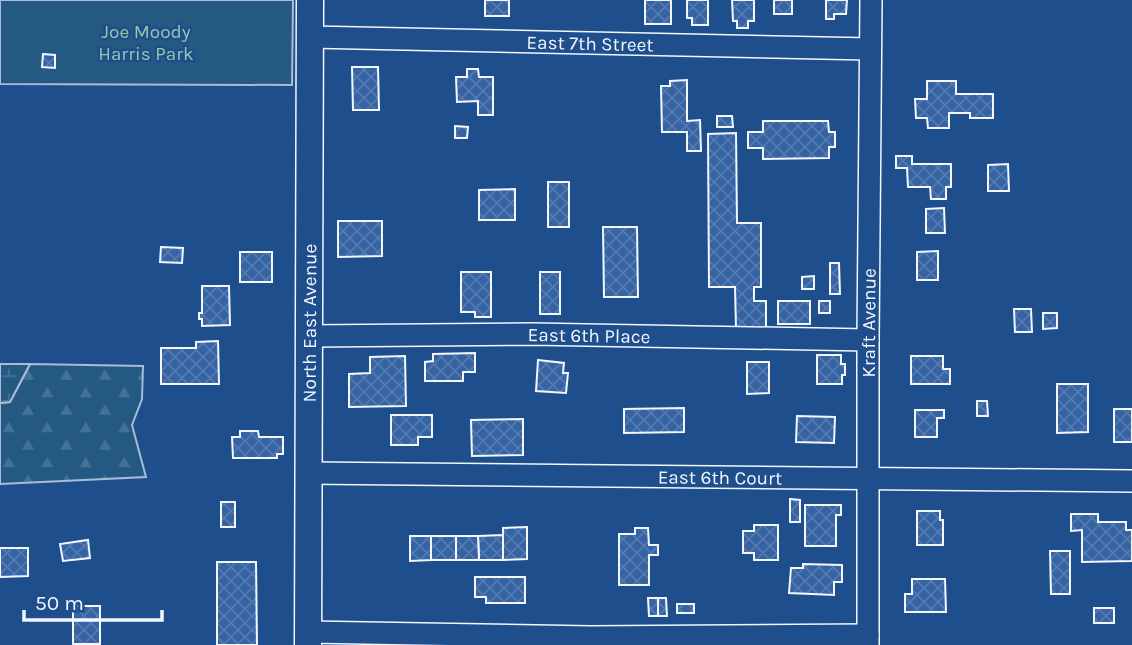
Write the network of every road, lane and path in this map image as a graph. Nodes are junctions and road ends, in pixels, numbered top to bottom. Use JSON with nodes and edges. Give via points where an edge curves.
{"nodes":[{"id":1,"x":310,"y":0,"type":"edge"},
{"id":2,"x":871,"y":0,"type":"edge"},
{"id":3,"x":310,"y":37,"type":"junction"},
{"id":4,"x":870,"y":49,"type":"junction"},
{"id":5,"x":309,"y":336,"type":"junction"},
{"id":6,"x":868,"y":340,"type":"junction"},
{"id":7,"x":309,"y":473,"type":"junction"},
{"id":8,"x":868,"y":479,"type":"junction"},
{"id":9,"x":1132,"y":481,"type":"edge"},
{"id":10,"x":308,"y":638,"type":"edge"},
{"id":11,"x":868,"y":640,"type":"edge"},
{"id":12,"x":590,"y":641,"type":"edge"}],
"edges":[{"from":1,"to":3,"type":"main road","name":"North East Avenue"},
{"from":2,"to":4,"type":"street","name":"Kraft Avenue"},
{"from":3,"to":4,"type":"street","name":"East 7th Street"},
{"from":3,"to":5,"type":"main road","name":"North East Avenue"},
{"from":4,"to":6,"type":"street","name":"Kraft Avenue"},
{"from":5,"to":6,"type":"street","name":"East 6th Place","via":[[531,334]]},
{"from":5,"to":7,"type":"main road","name":"North East Avenue"},
{"from":6,"to":8,"type":"street","name":"Kraft Avenue"},
{"from":7,"to":8,"type":"street","name":"East 6th Court"},
{"from":7,"to":10,"type":"main road","name":"North East Avenue"},
{"from":8,"to":9,"type":"street","name":"East 6th Court"},
{"from":8,"to":11,"type":"street","name":"Kraft Avenue"},
{"from":10,"to":12,"type":"street"},
{"from":11,"to":12,"type":"street"}]}
